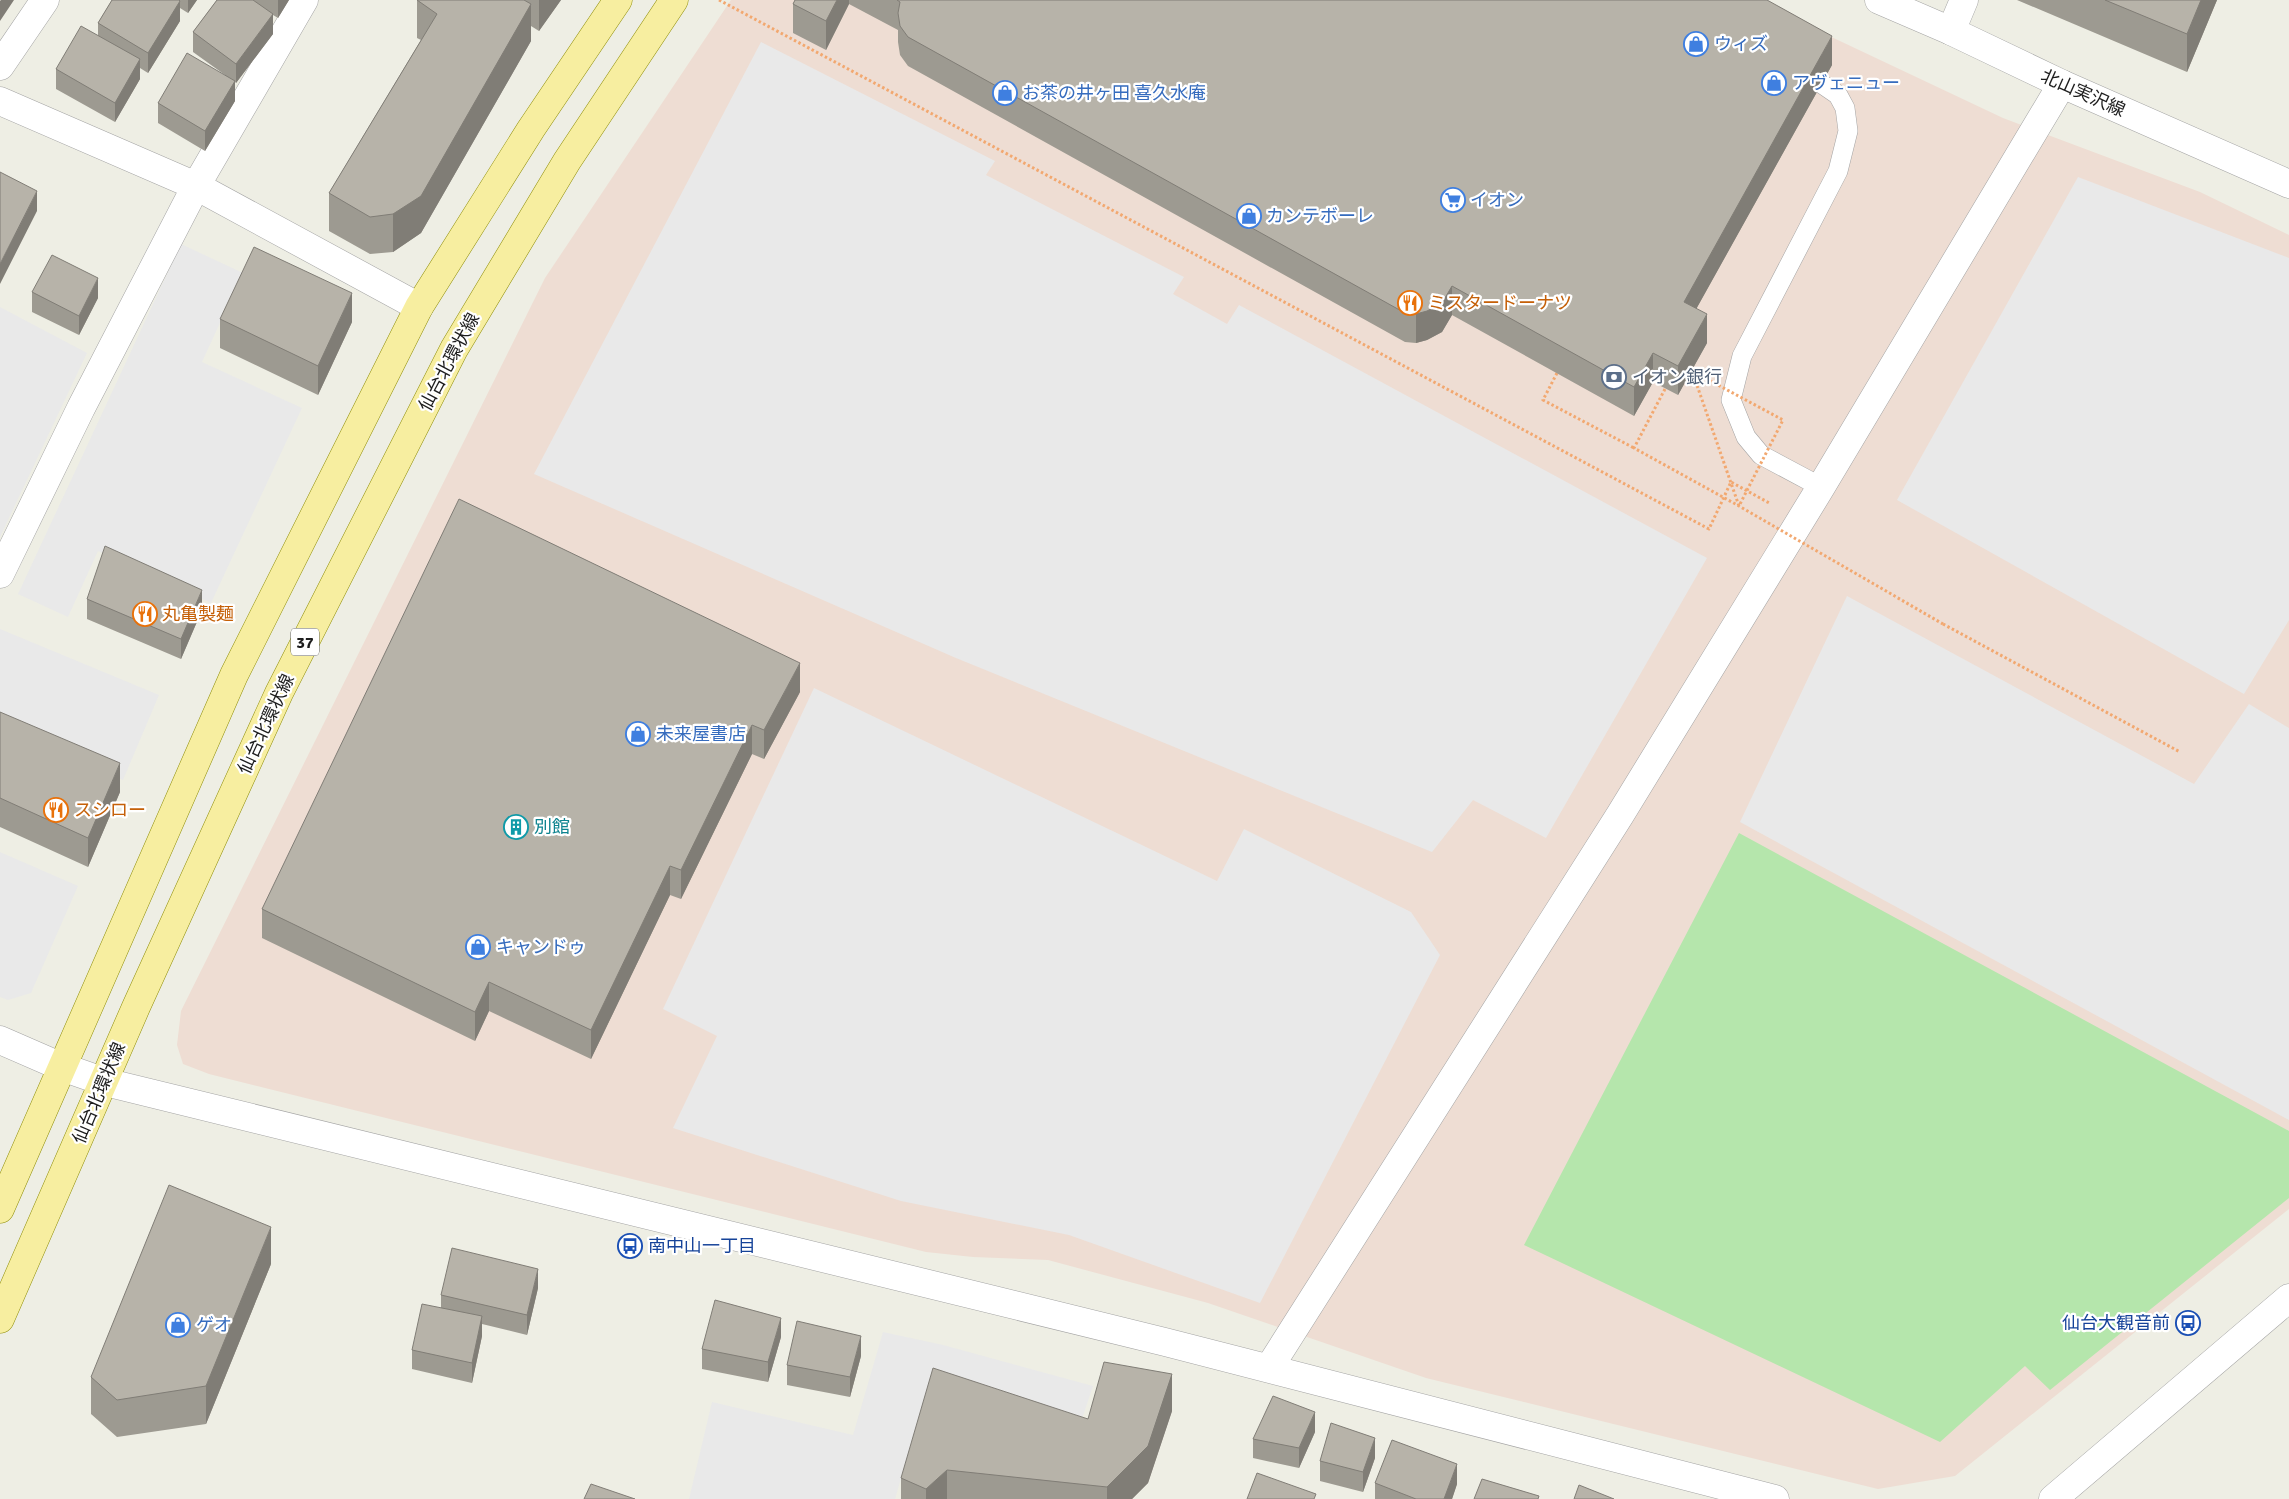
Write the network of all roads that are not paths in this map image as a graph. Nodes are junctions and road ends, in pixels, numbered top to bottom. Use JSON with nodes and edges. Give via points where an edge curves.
{"nodes":[{"id":1,"x":45,"y":0,"type":"edge"},
{"id":2,"x":304,"y":0,"type":"edge"},
{"id":3,"x":618,"y":0,"type":"edge"},
{"id":4,"x":674,"y":0,"type":"edge"},
{"id":5,"x":1879,"y":0,"type":"edge"},
{"id":6,"x":1964,"y":0,"type":"edge"},
{"id":7,"x":1951,"y":31,"type":"junction"},
{"id":8,"x":0,"y":66,"type":"edge"},
{"id":9,"x":1822,"y":84,"type":"edge"},
{"id":10,"x":2062,"y":84,"type":"junction"},
{"id":11,"x":0,"y":101,"type":"edge"},
{"id":12,"x":2289,"y":184,"type":"edge"},
{"id":13,"x":196,"y":186,"type":"junction"},
{"id":14,"x":419,"y":307,"type":"junction"},
{"id":15,"x":1821,"y":487,"type":"junction"},
{"id":16,"x":0,"y":574,"type":"edge"},
{"id":17,"x":0,"y":1040,"type":"edge"},
{"id":18,"x":62,"y":1067,"type":"junction"},
{"id":19,"x":105,"y":1082,"type":"junction"},
{"id":20,"x":0,"y":1209,"type":"edge"},
{"id":21,"x":2289,"y":1298,"type":"edge"},
{"id":22,"x":0,"y":1319,"type":"edge"},
{"id":23,"x":1269,"y":1368,"type":"junction"},
{"id":24,"x":1775,"y":1499,"type":"edge"},
{"id":25,"x":2052,"y":1499,"type":"edge"}],
"edges":[{"from":1,"to":8,"type":"street"},
{"from":2,"to":13,"type":"street"},
{"from":3,"to":14,"type":"main road"},
{"from":4,"to":19,"type":"main road","name":"仙台北環状線","number":"37","via":[[567,161],[454,349],[279,693]]},
{"from":5,"to":7,"type":"street","name":"北山実沢線"},
{"from":6,"to":7,"type":"street"},
{"from":7,"to":10,"type":"street","name":"北山実沢線"},
{"from":9,"to":15,"type":"lane","via":[[1838,95],[1845,108],[1848,131],[1838,171],[1742,356],[1731,400],[1746,437],[1761,455]]},
{"from":10,"to":12,"type":"street","name":"北山実沢線"},
{"from":10,"to":15,"type":"street"},
{"from":11,"to":13,"type":"street"},
{"from":13,"to":14,"type":"street"},
{"from":13,"to":16,"type":"street","via":[[81,408]]},
{"from":14,"to":18,"type":"main road","via":[[234,675]]},
{"from":15,"to":23,"type":"street","via":[[1620,815]]},
{"from":17,"to":18,"type":"street"},
{"from":18,"to":19,"type":"street"},
{"from":18,"to":20,"type":"main road"},
{"from":19,"to":22,"type":"main road","name":"仙台北環状線","number":"37"},
{"from":19,"to":23,"type":"street"},
{"from":21,"to":25,"type":"street"},
{"from":23,"to":24,"type":"street"}]}
